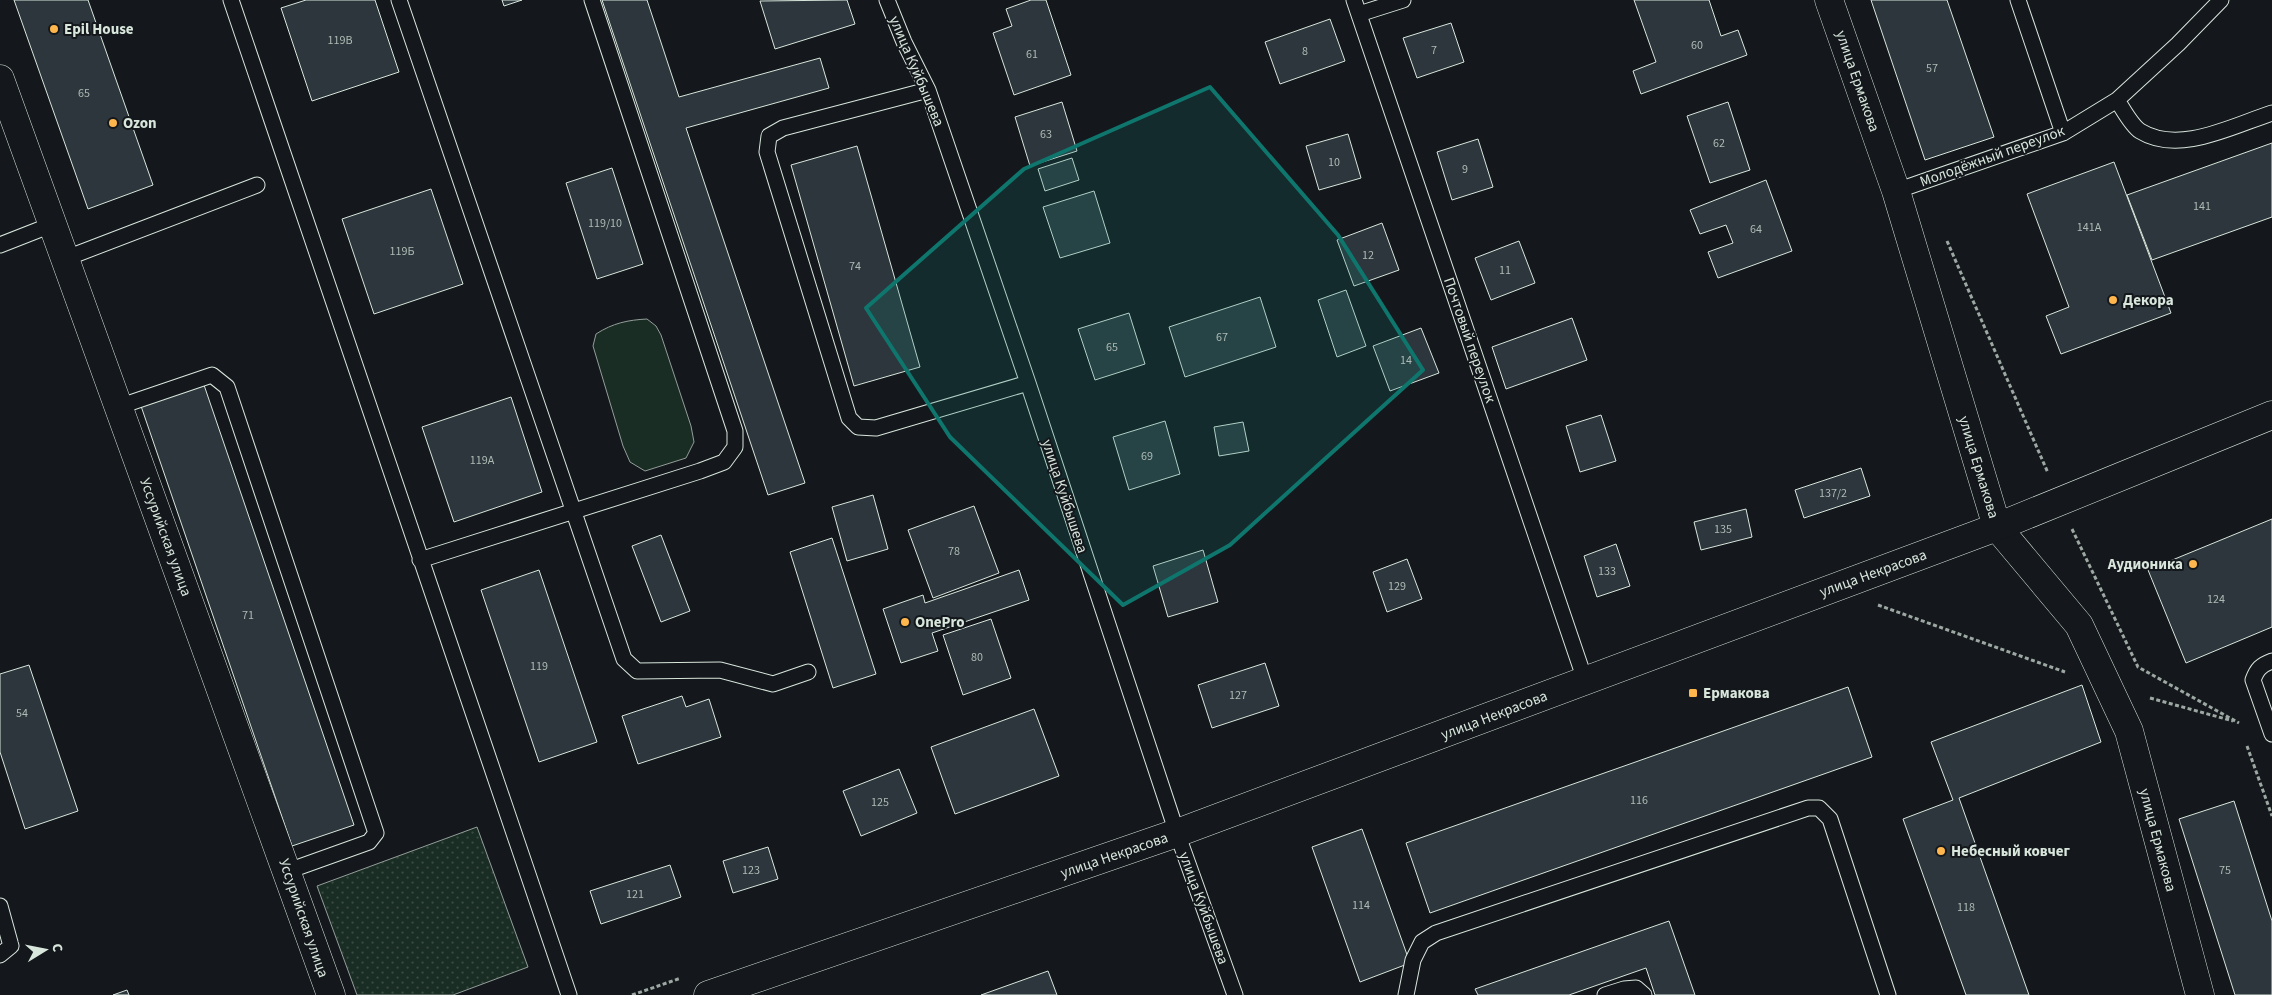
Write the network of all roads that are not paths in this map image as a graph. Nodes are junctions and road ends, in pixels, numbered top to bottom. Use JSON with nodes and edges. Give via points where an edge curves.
{"nodes":[{"id":1,"x":231,"y":0,"type":"edge"},
{"id":2,"x":399,"y":0,"type":"edge"},
{"id":3,"x":592,"y":0,"type":"edge"},
{"id":4,"x":888,"y":0,"type":"edge"},
{"id":5,"x":1403,"y":0,"type":"edge"},
{"id":6,"x":1829,"y":0,"type":"edge"},
{"id":7,"x":2018,"y":0,"type":"edge"},
{"id":8,"x":2221,"y":0,"type":"edge"},
{"id":9,"x":1357,"y":7,"type":"edge"},
{"id":10,"x":0,"y":79,"type":"edge"},
{"id":11,"x":928,"y":90,"type":"junction"},
{"id":12,"x":2117,"y":100,"type":"junction"},
{"id":13,"x":2272,"y":112,"type":"edge"},
{"id":14,"x":2063,"y":133,"type":"junction"},
{"id":15,"x":257,"y":185,"type":"dead end"},
{"id":16,"x":1896,"y":191,"type":"junction"},
{"id":17,"x":51,"y":225,"type":"junction"},
{"id":18,"x":0,"y":245,"type":"edge"},
{"id":19,"x":64,"y":259,"type":"junction"},
{"id":20,"x":1028,"y":382,"type":"junction"},
{"id":21,"x":118,"y":407,"type":"junction"},
{"id":22,"x":2272,"y":415,"type":"edge"},
{"id":23,"x":573,"y":512,"type":"junction"},
{"id":24,"x":1997,"y":527,"type":"junction"},
{"id":25,"x":420,"y":560,"type":"junction"},
{"id":26,"x":2272,"y":661,"type":"edge"},
{"id":27,"x":808,"y":672,"type":"dead end"},
{"id":28,"x":1585,"y":680,"type":"junction"},
{"id":29,"x":2272,"y":734,"type":"edge"},
{"id":30,"x":1177,"y":834,"type":"junction"},
{"id":31,"x":288,"y":871,"type":"junction"},
{"id":32,"x":0,"y":906,"type":"edge"},
{"id":33,"x":0,"y":955,"type":"edge"},
{"id":34,"x":331,"y":995,"type":"edge"},
{"id":35,"x":569,"y":995,"type":"edge"},
{"id":36,"x":708,"y":995,"type":"edge"},
{"id":37,"x":1235,"y":995,"type":"edge"},
{"id":38,"x":1406,"y":995,"type":"edge"},
{"id":39,"x":1604,"y":995,"type":"edge"},
{"id":40,"x":1644,"y":995,"type":"edge"},
{"id":41,"x":1888,"y":995,"type":"edge"},
{"id":42,"x":2200,"y":995,"type":"edge"}],
"edges":[{"from":1,"to":25,"type":"lane"},
{"from":2,"to":23,"type":"lane"},
{"from":3,"to":23,"type":"lane","via":[[735,431],[735,447],[724,462]]},
{"from":4,"to":11,"type":"lane","name":"улица Куйбышева"},
{"from":5,"to":9,"type":"lane"},
{"from":6,"to":16,"type":"street","name":"улица Ермакова"},
{"from":7,"to":14,"type":"lane"},
{"from":8,"to":12,"type":"lane","name":"Молодёжный переулок"},
{"from":9,"to":28,"type":"lane","name":"Почтовый переулок"},
{"from":10,"to":17,"type":"street","name":"Уссурийская улица"},
{"from":11,"to":20,"type":"lane","name":"улица Куйбышева"},
{"from":11,"to":20,"type":"lane","via":[[784,128],[769,136],[767,152],[849,418],[858,427],[876,428]]},
{"from":12,"to":13,"type":"lane","via":[[2138,130],[2162,141],[2189,140]]},
{"from":12,"to":14,"type":"lane","name":"Молодёжный переулок"},
{"from":14,"to":16,"type":"lane","name":"Молодёжный переулок"},
{"from":15,"to":19,"type":"lane"},
{"from":16,"to":24,"type":"street","name":"улица Ермакова"},
{"from":17,"to":18,"type":"lane"},
{"from":17,"to":19,"type":"street","name":"Уссурийская улица"},
{"from":19,"to":21,"type":"street","name":"Уссурийская улица"},
{"from":20,"to":30,"type":"lane","name":"улица Куйбышева"},
{"from":21,"to":31,"type":"street","name":"Уссурийская улица"},
{"from":21,"to":31,"type":"lane","via":[[212,375],[227,387],[376,833],[369,842]]},
{"from":22,"to":24,"type":"street","name":"улица Некрасова"},
{"from":23,"to":25,"type":"lane"},
{"from":23,"to":27,"type":"lane","via":[[624,659],[637,671],[720,670],[773,684]]},
{"from":24,"to":28,"type":"street","name":"улица Некрасова"},
{"from":24,"to":42,"type":"street","name":"улица Ермакова","via":[[2079,625],[2129,731]]},
{"from":25,"to":35,"type":"lane"},
{"from":26,"to":29,"type":"lane","via":[[2263,664],[2253,680]]},
{"from":28,"to":30,"type":"street","name":"улица Некрасова"},
{"from":30,"to":36,"type":"street","name":"улица Некрасова"},
{"from":30,"to":37,"type":"lane","name":"улица Куйбышева"},
{"from":31,"to":34,"type":"street","name":"Уссурийская улица"},
{"from":32,"to":33,"type":"lane","via":[[12,946]]},
{"from":38,"to":41,"type":"lane","via":[[1413,960],[1422,942],[1436,933],[1808,808],[1819,808],[1830,819]]},
{"from":39,"to":40,"type":"lane","via":[[1624,988],[1636,988]]}]}
